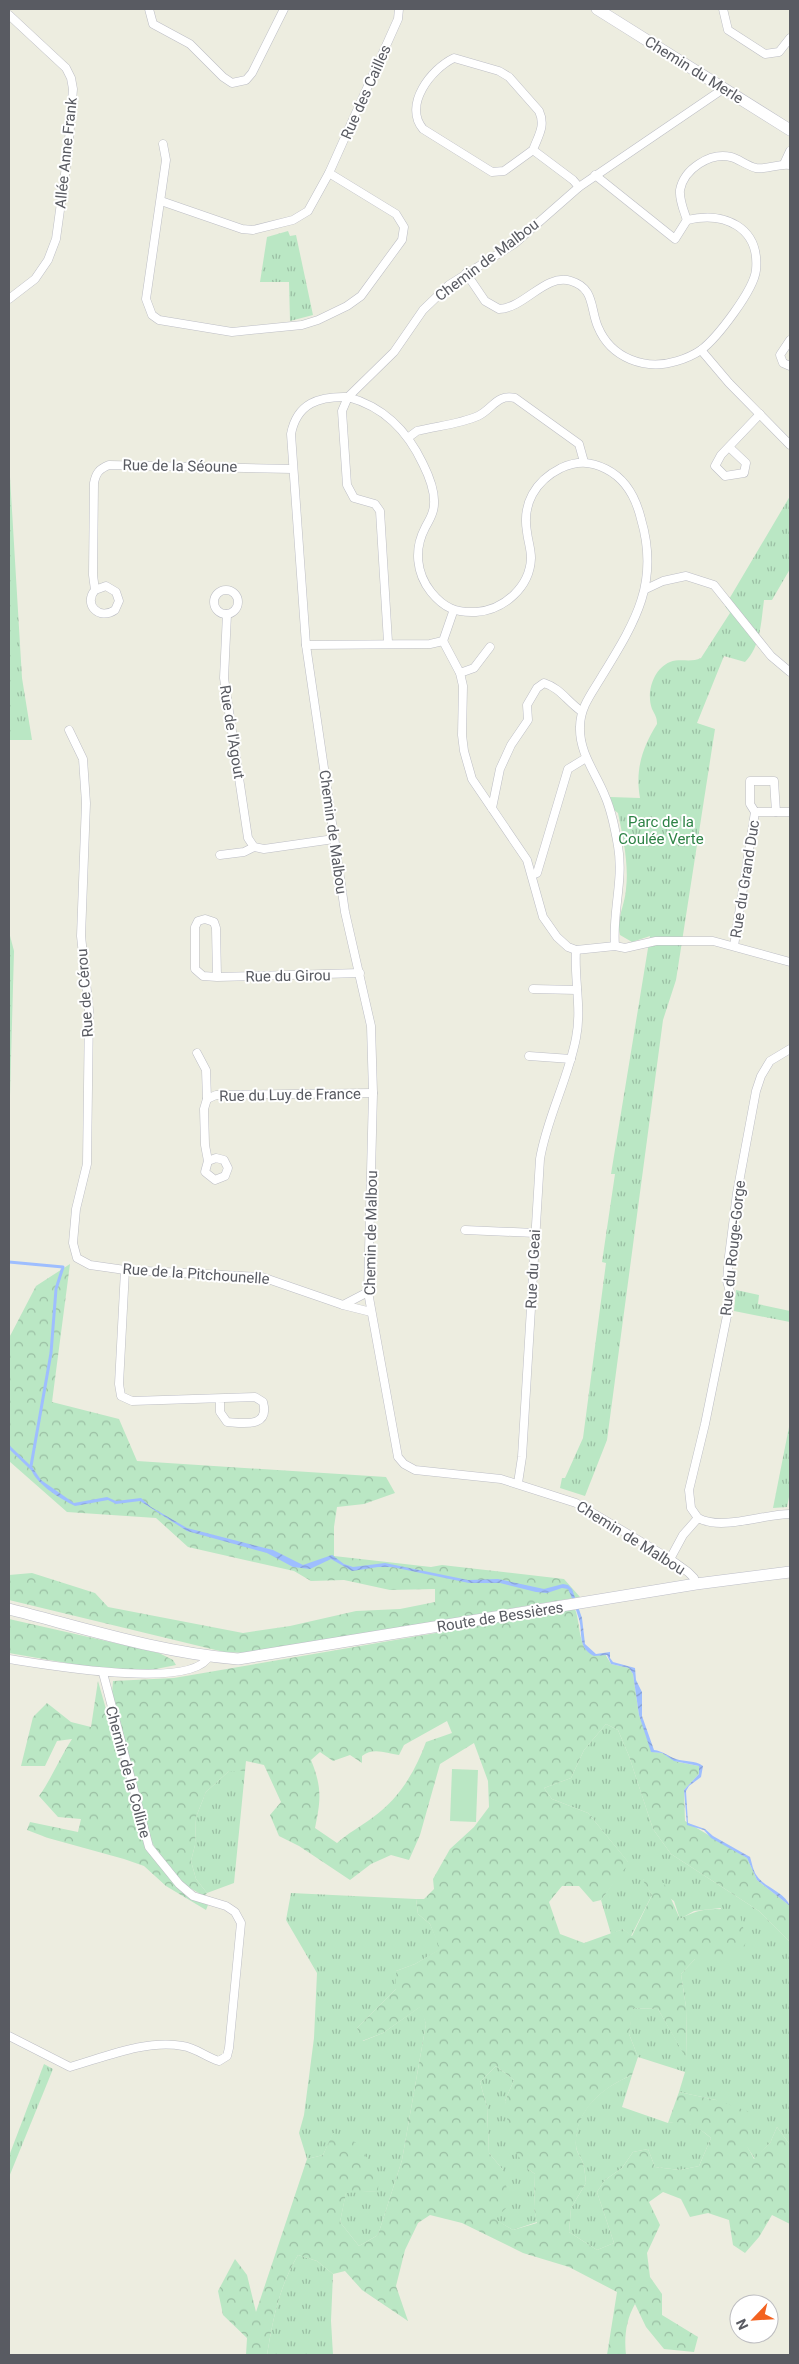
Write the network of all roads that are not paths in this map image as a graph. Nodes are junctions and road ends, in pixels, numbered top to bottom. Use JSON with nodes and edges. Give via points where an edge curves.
{"nodes":[{"id":1,"x":149,"y":9,"type":"edge"},
{"id":2,"x":284,"y":9,"type":"edge"},
{"id":3,"x":399,"y":9,"type":"edge"},
{"id":4,"x":597,"y":9,"type":"edge"},
{"id":5,"x":723,"y":9,"type":"edge"},
{"id":6,"x":9,"y":16,"type":"edge"},
{"id":7,"x":790,"y":38,"type":"edge"},
{"id":8,"x":723,"y":89,"type":"junction"},
{"id":9,"x":790,"y":130,"type":"edge"},
{"id":10,"x":163,"y":144,"type":"dead end"},
{"id":11,"x":533,"y":150,"type":"junction"},
{"id":12,"x":790,"y":151,"type":"edge"},
{"id":13,"x":787,"y":164,"type":"edge"},
{"id":14,"x":329,"y":174,"type":"junction"},
{"id":15,"x":596,"y":175,"type":"junction"},
{"id":16,"x":578,"y":187,"type":"junction"},
{"id":17,"x":161,"y":201,"type":"junction"},
{"id":18,"x":688,"y":220,"type":"junction"},
{"id":19,"x":466,"y":273,"type":"junction"},
{"id":20,"x":9,"y":299,"type":"edge"},
{"id":21,"x":790,"y":340,"type":"edge"},
{"id":22,"x":701,"y":350,"type":"junction"},
{"id":23,"x":790,"y":366,"type":"edge"},
{"id":24,"x":348,"y":397,"type":"junction"},
{"id":25,"x":760,"y":414,"type":"junction"},
{"id":26,"x":409,"y":436,"type":"junction"},
{"id":27,"x":790,"y":445,"type":"edge"},
{"id":28,"x":729,"y":447,"type":"dead end"},
{"id":29,"x":584,"y":462,"type":"junction"},
{"id":30,"x":293,"y":469,"type":"junction"},
{"id":31,"x":646,"y":589,"type":"junction"},
{"id":32,"x":95,"y":590,"type":"dead end"},
{"id":33,"x":453,"y":612,"type":"junction"},
{"id":34,"x":226,"y":614,"type":"dead end"},
{"id":35,"x":388,"y":642,"type":"junction"},
{"id":36,"x":443,"y":642,"type":"junction"},
{"id":37,"x":306,"y":645,"type":"junction"},
{"id":38,"x":490,"y":647,"type":"dead end"},
{"id":39,"x":790,"y":672,"type":"edge"},
{"id":40,"x":460,"y":673,"type":"junction"},
{"id":41,"x":581,"y":711,"type":"junction"},
{"id":42,"x":69,"y":730,"type":"dead end"},
{"id":43,"x":586,"y":758,"type":"junction"},
{"id":44,"x":492,"y":808,"type":"junction"},
{"id":45,"x":755,"y":812,"type":"junction"},
{"id":46,"x":776,"y":812,"type":"junction"},
{"id":47,"x":790,"y":812,"type":"edge"},
{"id":48,"x":334,"y":839,"type":"junction"},
{"id":49,"x":254,"y":847,"type":"junction"},
{"id":50,"x":220,"y":855,"type":"dead end"},
{"id":51,"x":532,"y":875,"type":"junction"},
{"id":52,"x":615,"y":946,"type":"junction"},
{"id":53,"x":734,"y":946,"type":"junction"},
{"id":54,"x":576,"y":950,"type":"junction"},
{"id":55,"x":790,"y":962,"type":"edge"},
{"id":56,"x":360,"y":973,"type":"junction"},
{"id":57,"x":217,"y":977,"type":"junction"},
{"id":58,"x":533,"y":990,"type":"dead end"},
{"id":59,"x":577,"y":990,"type":"junction"},
{"id":60,"x":790,"y":1049,"type":"edge"},
{"id":61,"x":196,"y":1052,"type":"dead end"},
{"id":62,"x":529,"y":1056,"type":"dead end"},
{"id":63,"x":571,"y":1059,"type":"junction"},
{"id":64,"x":373,"y":1093,"type":"junction"},
{"id":65,"x":208,"y":1099,"type":"junction"},
{"id":66,"x":208,"y":1161,"type":"dead end"},
{"id":67,"x":465,"y":1230,"type":"dead end"},
{"id":68,"x":535,"y":1233,"type":"junction"},
{"id":69,"x":77,"y":1258,"type":"joint"},
{"id":70,"x":125,"y":1270,"type":"junction"},
{"id":71,"x":368,"y":1292,"type":"junction"},
{"id":72,"x":343,"y":1306,"type":"junction"},
{"id":73,"x":371,"y":1312,"type":"junction"},
{"id":74,"x":220,"y":1399,"type":"junction"},
{"id":75,"x":518,"y":1483,"type":"junction"},
{"id":76,"x":790,"y":1514,"type":"edge"},
{"id":77,"x":698,"y":1518,"type":"junction"},
{"id":78,"x":670,"y":1559,"type":"junction"},
{"id":79,"x":790,"y":1572,"type":"edge"},
{"id":80,"x":696,"y":1584,"type":"junction"},
{"id":81,"x":9,"y":1609,"type":"edge"},
{"id":82,"x":209,"y":1656,"type":"junction"},
{"id":83,"x":9,"y":1659,"type":"edge"},
{"id":84,"x":103,"y":1673,"type":"junction"},
{"id":85,"x":9,"y":2036,"type":"edge"}],
"edges":[{"from":1,"to":2,"type":"street","via":[[153,24],[190,44],[232,83],[246,80],[252,73]]},
{"from":3,"to":14,"type":"street","name":"Rue des Cailles","via":[[398,19]]},
{"from":4,"to":8,"type":"main road","name":"Chemin du Merle"},
{"from":5,"to":7,"type":"street","via":[[728,30],[765,54],[779,52]]},
{"from":6,"to":20,"type":"street","name":"Allée Anne Frank","via":[[66,68],[73,89],[56,239],[48,260],[35,279]]},
{"from":8,"to":9,"type":"main road","name":"Chemin du Merle"},
{"from":8,"to":15,"type":"street","name":"Chemin de Malbou"},
{"from":10,"to":17,"type":"street","via":[[166,160]]},
{"from":11,"to":11,"type":"street","via":[[542,130],[542,117],[509,77],[499,71],[454,58],[440,66],[415,103],[416,121],[423,129],[492,172],[504,171]]},
{"from":11,"to":16,"type":"street"},
{"from":12,"to":13,"type":"street"},
{"from":13,"to":18,"type":"street","via":[[755,168],[731,157],[720,156],[698,165],[689,172],[680,191],[681,205]]},
{"from":14,"to":17,"type":"street","name":"Rue des Cailles","via":[[308,211],[252,230]]},
{"from":14,"to":17,"type":"street","via":[[396,214],[404,233],[361,296],[326,317],[302,325],[232,332],[159,320],[152,315],[146,299]]},
{"from":15,"to":16,"type":"street","name":"Chemin de Malbou"},
{"from":15,"to":18,"type":"street","via":[[675,239]]},
{"from":16,"to":19,"type":"street","name":"Chemin de Malbou","via":[[514,244]]},
{"from":18,"to":22,"type":"street","via":[[727,219],[750,238],[755,255],[756,270],[742,304]]},
{"from":19,"to":22,"type":"street","via":[[485,301],[499,310],[516,305],[555,282],[572,281],[580,285],[592,299],[598,328],[612,350],[640,364],[676,361]]},
{"from":19,"to":24,"type":"street","name":"Chemin de Malbou","via":[[449,284],[423,310],[394,352]]},
{"from":21,"to":23,"type":"street","via":[[780,355],[783,363]]},
{"from":22,"to":25,"type":"street"},
{"from":24,"to":26,"type":"street","via":[[384,413]]},
{"from":24,"to":30,"type":"street","name":"Chemin de Malbou","via":[[332,396],[297,413],[291,434]]},
{"from":24,"to":35,"type":"street","via":[[342,411],[347,485],[354,498],[376,504],[380,511]]},
{"from":25,"to":27,"type":"street"},
{"from":25,"to":28,"type":"street"},
{"from":26,"to":29,"type":"street","via":[[417,430],[478,416],[508,396],[579,444]]},
{"from":26,"to":33,"type":"street","via":[[428,475],[434,503],[420,539],[418,565],[430,591]]},
{"from":29,"to":31,"type":"street","via":[[615,474],[632,496],[646,536]]},
{"from":29,"to":33,"type":"street","via":[[574,463],[549,476],[538,485],[526,506],[531,561],[528,575],[516,593],[496,607]]},
{"from":30,"to":32,"type":"street","name":"Rue de la Séoune","via":[[109,465],[102,468],[94,483]]},
{"from":30,"to":37,"type":"street","name":"Chemin de Malbou"},
{"from":31,"to":39,"type":"street","via":[[686,576],[714,585],[771,656]]},
{"from":31,"to":41,"type":"street","via":[[627,636]]},
{"from":33,"to":36,"type":"street"},
{"from":34,"to":49,"type":"street","name":"Rue de l'Agout","via":[[224,678],[248,838]]},
{"from":35,"to":36,"type":"street"},
{"from":35,"to":37,"type":"street"},
{"from":36,"to":40,"type":"street"},
{"from":37,"to":48,"type":"street","name":"Chemin de Malbou"},
{"from":38,"to":40,"type":"street","via":[[474,668]]},
{"from":40,"to":44,"type":"street","via":[[464,751],[472,779]]},
{"from":41,"to":43,"type":"street","via":[[580,731]]},
{"from":41,"to":44,"type":"street","via":[[554,686],[544,682],[537,688],[527,705],[528,720],[500,769]]},
{"from":42,"to":69,"type":"street","name":"Rue de Cérou","via":[[83,759],[86,803],[82,936],[89,1010],[87,1164],[76,1209],[73,1243]]},
{"from":43,"to":51,"type":"street","via":[[568,769],[537,873]]},
{"from":43,"to":52,"type":"street","via":[[612,815],[619,850],[620,890]]},
{"from":44,"to":51,"type":"street","via":[[519,845]]},
{"from":45,"to":46,"type":"street","name":"Rue du Grand Duc"},
{"from":45,"to":46,"type":"street","name":"Rue du Grand Duc","via":[[750,804],[750,781],[774,781]]},
{"from":45,"to":53,"type":"street","name":"Rue du Grand Duc"},
{"from":46,"to":47,"type":"street","name":"Rue du Grand Duc"},
{"from":48,"to":49,"type":"street","via":[[264,850]]},
{"from":48,"to":56,"type":"street","name":"Chemin de Malbou","via":[[348,929]]},
{"from":49,"to":50,"type":"street","via":[[244,852]]},
{"from":51,"to":54,"type":"street","via":[[549,928]]},
{"from":52,"to":53,"type":"street","name":"Rue du Grand Duc","via":[[625,948],[656,942],[714,941]]},
{"from":52,"to":54,"type":"street","name":"Rue du Grand Duc"},
{"from":53,"to":55,"type":"street","name":"Rue du Grand Duc"},
{"from":54,"to":59,"type":"street","name":"Rue du Geai"},
{"from":56,"to":57,"type":"street","name":"Rue du Girou"},
{"from":56,"to":64,"type":"street","name":"Chemin de Malbou","via":[[371,1026]]},
{"from":57,"to":57,"type":"street","name":"Rue du Girou","via":[[203,976],[195,969],[195,927],[198,921],[205,919],[214,922],[216,928]]},
{"from":58,"to":59,"type":"street"},
{"from":59,"to":63,"type":"street","name":"Rue du Geai","via":[[577,1036]]},
{"from":60,"to":77,"type":"street","name":"Rue du Rouge-Gorge","via":[[770,1061],[761,1076],[752,1112],[729,1256],[729,1306],[689,1490],[692,1508]]},
{"from":61,"to":65,"type":"street","name":"Rue du Luy de France","via":[[206,1070]]},
{"from":62,"to":63,"type":"street"},
{"from":63,"to":68,"type":"street","name":"Rue du Geai","via":[[543,1141]]},
{"from":64,"to":65,"type":"street","name":"Rue du Luy de France","via":[[216,1095]]},
{"from":64,"to":71,"type":"street","name":"Chemin de Malbou"},
{"from":65,"to":66,"type":"street","name":"Rue du Luy de France","via":[[204,1109]]},
{"from":67,"to":68,"type":"street"},
{"from":68,"to":75,"type":"street","name":"Rue du Geai"},
{"from":69,"to":70,"type":"street","name":"Rue de la Pitchounelle","via":[[90,1265]]},
{"from":70,"to":72,"type":"street","name":"Rue de la Pitchounelle","via":[[262,1277]]},
{"from":70,"to":74,"type":"street","via":[[118,1384],[121,1396],[132,1401]]},
{"from":71,"to":72,"type":"street"},
{"from":71,"to":73,"type":"street","name":"Chemin de Malbou"},
{"from":72,"to":73,"type":"street","name":"Rue de la Pitchounelle"},
{"from":73,"to":75,"type":"street","name":"Chemin de Malbou","via":[[398,1457],[404,1464],[427,1473],[500,1478]]},
{"from":74,"to":74,"type":"street","via":[[255,1397],[263,1402],[265,1410],[255,1423],[227,1422],[220,1412]]},
{"from":75,"to":78,"type":"street","name":"Chemin de Malbou","via":[[576,1502]]},
{"from":76,"to":77,"type":"street","via":[[722,1523]]},
{"from":77,"to":78,"type":"street","via":[[683,1535]]},
{"from":78,"to":80,"type":"street","name":"Chemin de Malbou","via":[[688,1572]]},
{"from":79,"to":80,"type":"main road","name":"Route de Bessières"},
{"from":80,"to":82,"type":"main road","name":"Route de Bessières","via":[[261,1656],[238,1659]]},
{"from":81,"to":82,"type":"main road","name":"Route de Bessières"},
{"from":82,"to":84,"type":"street","via":[[192,1668],[156,1674]]},
{"from":83,"to":84,"type":"street"},
{"from":84,"to":85,"type":"street","name":"Chemin de la Colline","via":[[149,1847],[178,1884],[193,1896],[226,1906],[235,1912],[241,1923],[230,2048],[224,2060],[213,2059],[193,2048],[163,2045],[138,2048],[70,2067]]}]}
